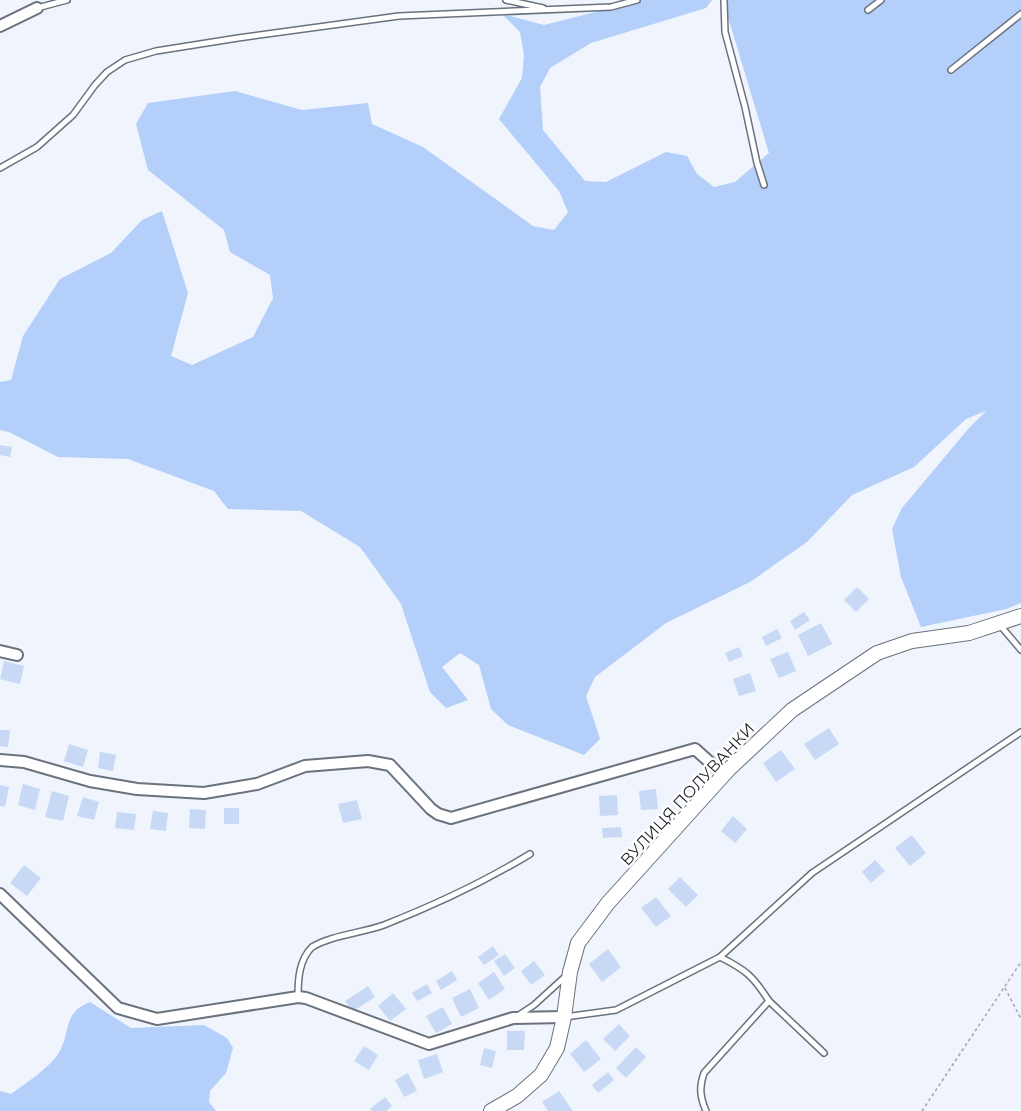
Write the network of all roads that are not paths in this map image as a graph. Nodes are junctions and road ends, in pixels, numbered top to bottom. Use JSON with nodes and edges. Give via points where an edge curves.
{"nodes":[{"id":1,"x":68,"y":0,"type":"edge"},
{"id":2,"x":506,"y":0,"type":"edge"},
{"id":3,"x":637,"y":0,"type":"edge"},
{"id":4,"x":724,"y":0,"type":"edge"},
{"id":5,"x":881,"y":0,"type":"edge"},
{"id":6,"x":37,"y":8,"type":"joint"},
{"id":7,"x":553,"y":10,"type":"junction"},
{"id":8,"x":868,"y":10,"type":"dead end"},
{"id":9,"x":1021,"y":14,"type":"edge"},
{"id":10,"x":0,"y":26,"type":"edge"},
{"id":11,"x":951,"y":70,"type":"dead end"},
{"id":12,"x":0,"y":168,"type":"edge"},
{"id":13,"x":764,"y":185,"type":"dead end"},
{"id":14,"x":1021,"y":616,"type":"edge"},
{"id":15,"x":998,"y":623,"type":"junction"},
{"id":16,"x":1021,"y":650,"type":"edge"},
{"id":17,"x":0,"y":651,"type":"edge"},
{"id":18,"x":17,"y":655,"type":"dead end"},
{"id":19,"x":1021,"y":732,"type":"edge"},
{"id":20,"x":0,"y":760,"type":"edge"},
{"id":21,"x":724,"y":775,"type":"junction"},
{"id":22,"x":530,"y":854,"type":"dead end"},
{"id":23,"x":0,"y":894,"type":"edge"},
{"id":24,"x":720,"y":957,"type":"junction"},
{"id":25,"x":570,"y":972,"type":"junction"},
{"id":26,"x":298,"y":997,"type":"junction"},
{"id":27,"x":769,"y":1001,"type":"junction"},
{"id":28,"x":564,"y":1017,"type":"junction"},
{"id":29,"x":513,"y":1018,"type":"junction"},
{"id":30,"x":824,"y":1053,"type":"dead end"},
{"id":31,"x":491,"y":1111,"type":"edge"},
{"id":32,"x":706,"y":1111,"type":"edge"}],
"edges":[{"from":1,"to":6,"type":"lane"},
{"from":2,"to":7,"type":"lane"},
{"from":3,"to":7,"type":"lane","via":[[611,7]]},
{"from":4,"to":13,"type":"lane","via":[[725,32]]},
{"from":5,"to":8,"type":"lane"},
{"from":6,"to":10,"type":"street"},
{"from":7,"to":12,"type":"lane","via":[[399,16],[156,51],[125,60],[107,72],[73,115],[37,147]]},
{"from":9,"to":11,"type":"lane"},
{"from":14,"to":15,"type":"street","name":"ВУЛИЦЯ ПОЛУВАНКИ"},
{"from":15,"to":16,"type":"lane"},
{"from":15,"to":21,"type":"street","name":"ВУЛИЦЯ ПОЛУВАНКИ","via":[[969,633],[912,641],[877,653],[792,710]]},
{"from":17,"to":18,"type":"street"},
{"from":19,"to":24,"type":"lane","via":[[812,873]]},
{"from":20,"to":21,"type":"street","via":[[24,762],[90,781],[137,789],[204,793],[257,784],[305,766],[368,761],[390,765],[431,809],[451,818],[695,749]]},
{"from":21,"to":25,"type":"street","name":"ВУЛИЦЯ ПОЛУВАНКИ","via":[[608,903],[578,943]]},
{"from":22,"to":26,"type":"lane","via":[[488,879],[426,907],[312,946],[298,974]]},
{"from":23,"to":26,"type":"street","via":[[118,1008],[157,1019]]},
{"from":24,"to":27,"type":"lane","via":[[743,969]]},
{"from":24,"to":28,"type":"lane","via":[[616,1010]]},
{"from":25,"to":28,"type":"street","name":"ВУЛИЦЯ ПОЛУВАНКИ"},
{"from":25,"to":29,"type":"lane","via":[[534,1005]]},
{"from":26,"to":29,"type":"street","via":[[429,1044]]},
{"from":27,"to":30,"type":"lane"},
{"from":27,"to":32,"type":"lane","via":[[704,1073],[700,1093]]},
{"from":28,"to":29,"type":"street"},
{"from":28,"to":31,"type":"street","name":"ВУЛИЦЯ ПОЛУВАНКИ","via":[[557,1048],[541,1075],[517,1096]]}]}
